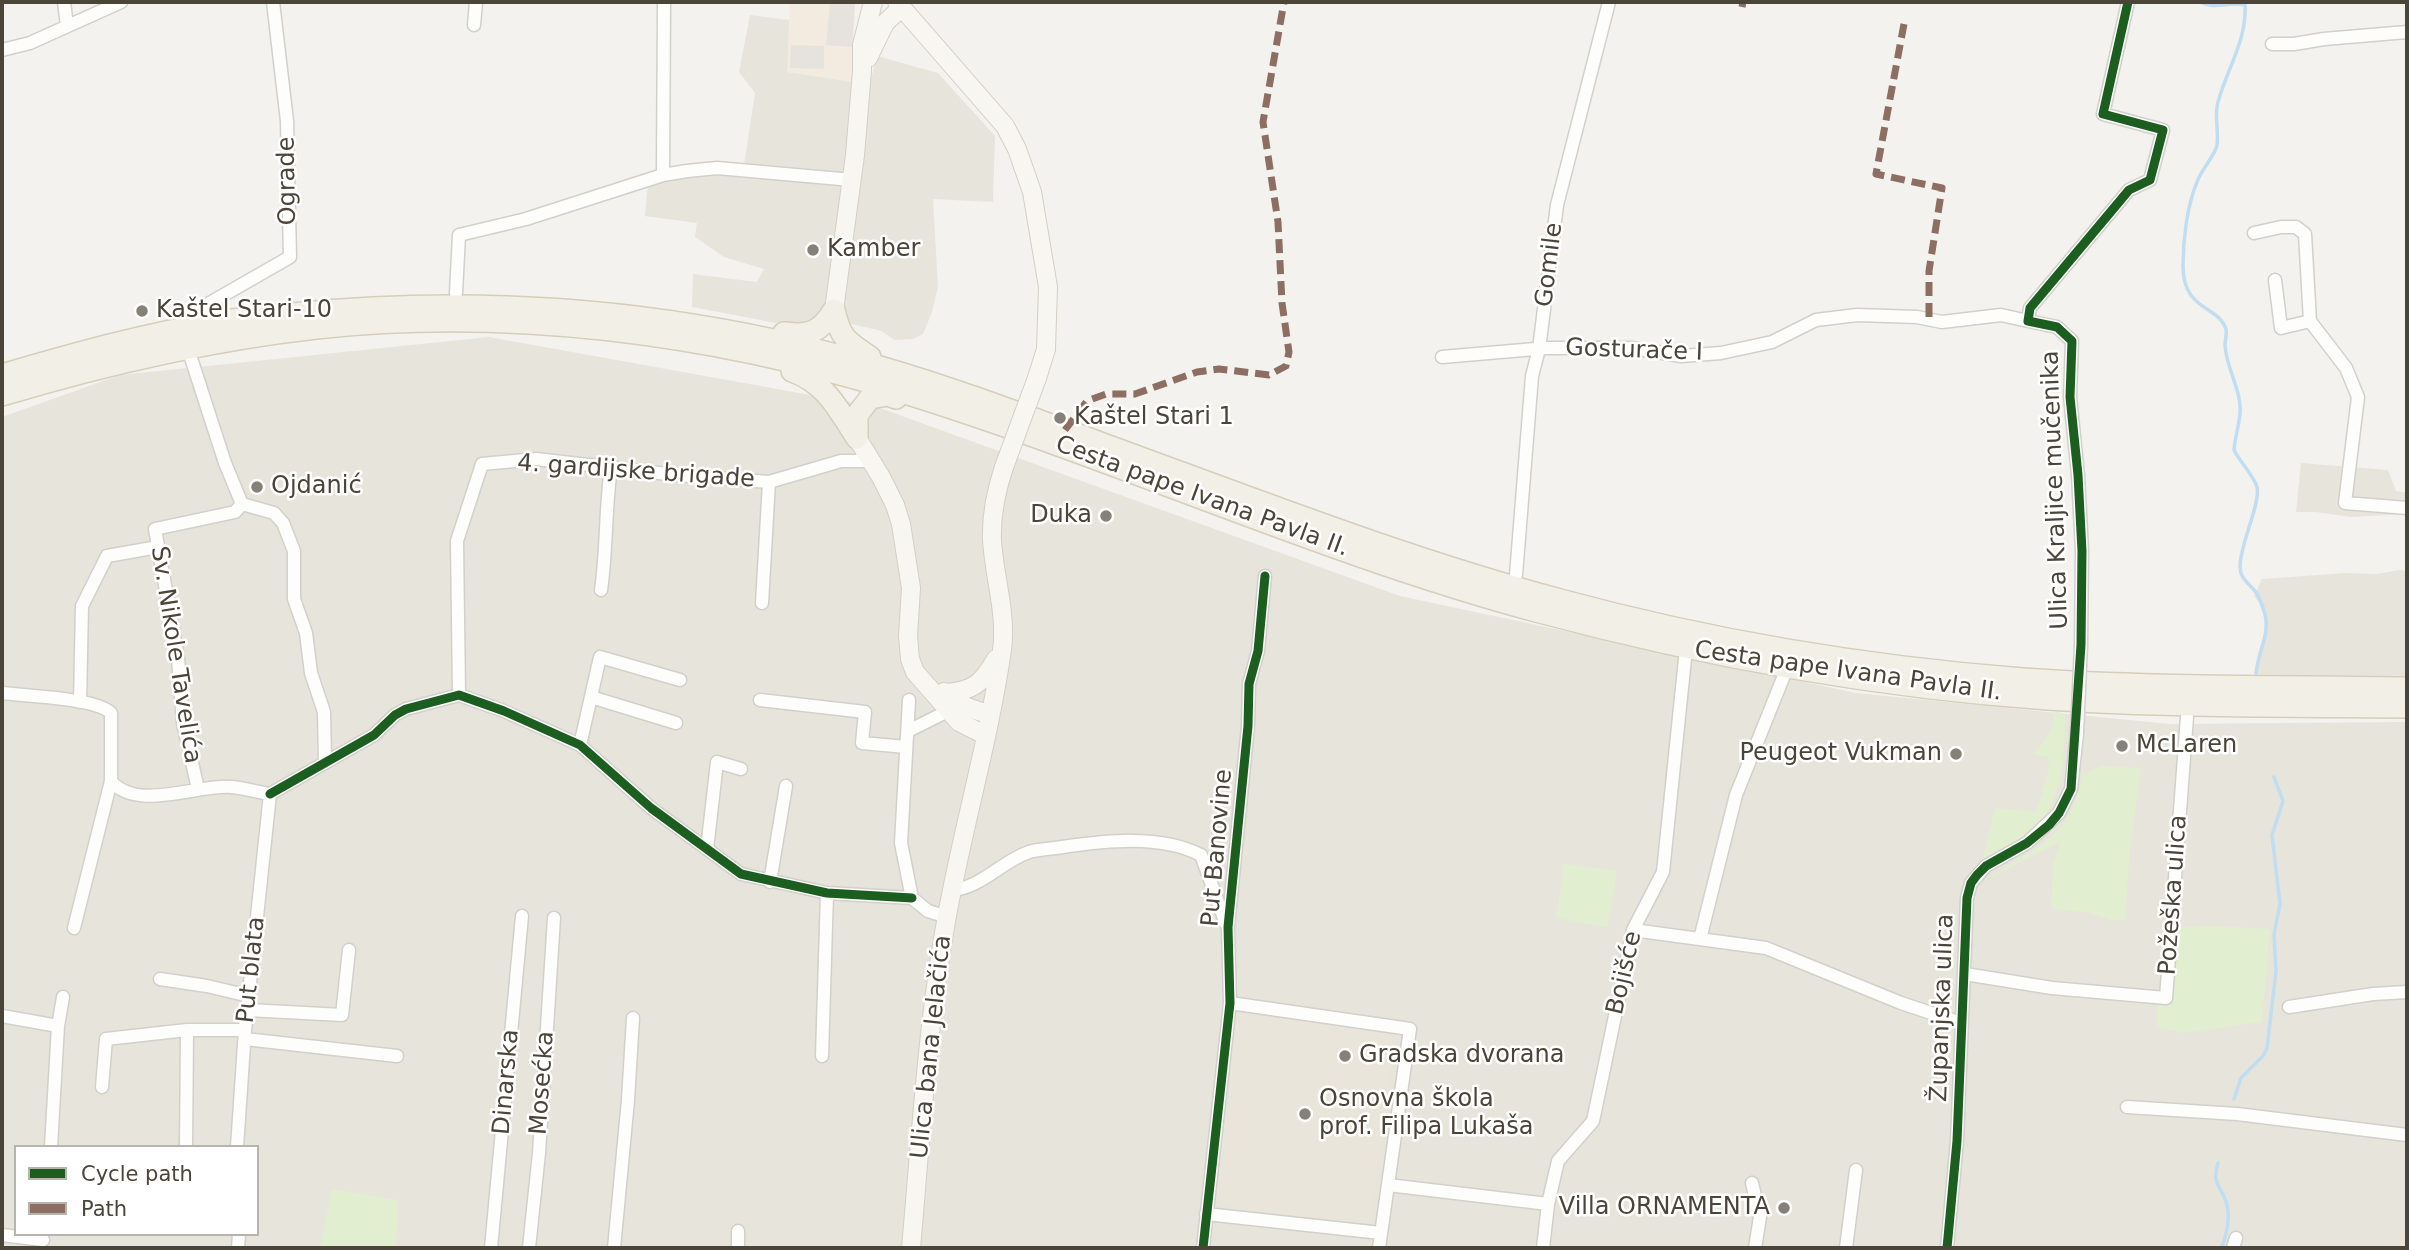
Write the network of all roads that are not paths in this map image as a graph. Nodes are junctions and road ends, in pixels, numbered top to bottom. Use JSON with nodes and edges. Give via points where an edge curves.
{"nodes":[{"id":1,"x":64,"y":2,"type":"edge"},
{"id":2,"x":121,"y":2,"type":"edge"},
{"id":3,"x":273,"y":2,"type":"edge"},
{"id":4,"x":476,"y":2,"type":"edge"},
{"id":5,"x":664,"y":2,"type":"edge"},
{"id":6,"x":1609,"y":2,"type":"edge"},
{"id":7,"x":2128,"y":2,"type":"edge"},
{"id":8,"x":875,"y":3,"type":"edge"},
{"id":9,"x":899,"y":5,"type":"edge"},
{"id":10,"x":474,"y":25,"type":"dead end"},
{"id":11,"x":67,"y":26,"type":"junction"},
{"id":12,"x":2407,"y":32,"type":"edge"},
{"id":13,"x":2272,"y":44,"type":"dead end"},
{"id":14,"x":2,"y":50,"type":"edge"},
{"id":15,"x":862,"y":71,"type":"junction"},
{"id":16,"x":663,"y":175,"type":"junction"},
{"id":17,"x":852,"y":180,"type":"junction"},
{"id":18,"x":2254,"y":233,"type":"dead end"},
{"id":19,"x":2275,"y":280,"type":"dead end"},
{"id":20,"x":456,"y":293,"type":"dead end"},
{"id":21,"x":834,"y":310,"type":"junction"},
{"id":22,"x":205,"y":313,"type":"dead end"},
{"id":23,"x":2028,"y":321,"type":"junction"},
{"id":24,"x":2310,"y":321,"type":"junction"},
{"id":25,"x":752,"y":344,"type":"junction"},
{"id":26,"x":1539,"y":349,"type":"junction"},
{"id":27,"x":1442,"y":357,"type":"dead end"},
{"id":28,"x":191,"y":358,"type":"dead end"},
{"id":29,"x":883,"y":368,"type":"junction"},
{"id":30,"x":2,"y":375,"type":"edge"},
{"id":31,"x":2,"y":395,"type":"edge"},
{"id":32,"x":936,"y":403,"type":"junction"},
{"id":33,"x":857,"y":438,"type":"junction"},
{"id":34,"x":871,"y":461,"type":"junction"},
{"id":35,"x":611,"y":468,"type":"junction"},
{"id":36,"x":769,"y":482,"type":"junction"},
{"id":37,"x":242,"y":504,"type":"junction"},
{"id":38,"x":2407,"y":508,"type":"edge"},
{"id":39,"x":158,"y":547,"type":"junction"},
{"id":40,"x":1516,"y":575,"type":"dead end"},
{"id":41,"x":1265,"y":576,"type":"dead end"},
{"id":42,"x":601,"y":590,"type":"dead end"},
{"id":43,"x":762,"y":603,"type":"dead end"},
{"id":44,"x":1002,"y":647,"type":"junction"},
{"id":45,"x":1686,"y":649,"type":"junction"},
{"id":46,"x":1787,"y":668,"type":"junction"},
{"id":47,"x":680,"y":680,"type":"dead end"},
{"id":48,"x":2407,"y":689,"type":"edge"},
{"id":49,"x":2,"y":693,"type":"edge"},
{"id":50,"x":459,"y":695,"type":"junction"},
{"id":51,"x":591,"y":697,"type":"junction"},
{"id":52,"x":760,"y":700,"type":"dead end"},
{"id":53,"x":909,"y":700,"type":"dead end"},
{"id":54,"x":80,"y":702,"type":"junction"},
{"id":55,"x":946,"y":702,"type":"junction"},
{"id":56,"x":990,"y":715,"type":"junction"},
{"id":57,"x":2187,"y":717,"type":"dead end"},
{"id":58,"x":676,"y":723,"type":"dead end"},
{"id":59,"x":908,"y":731,"type":"junction"},
{"id":60,"x":2077,"y":733,"type":"joint"},
{"id":61,"x":985,"y":734,"type":"junction"},
{"id":62,"x":580,"y":745,"type":"junction"},
{"id":63,"x":906,"y":747,"type":"junction"},
{"id":64,"x":325,"y":763,"type":"junction"},
{"id":65,"x":741,"y":769,"type":"dead end"},
{"id":66,"x":111,"y":780,"type":"junction"},
{"id":67,"x":786,"y":786,"type":"dead end"},
{"id":68,"x":198,"y":789,"type":"junction"},
{"id":69,"x":270,"y":794,"type":"junction"},
{"id":70,"x":707,"y":849,"type":"junction"},
{"id":71,"x":770,"y":882,"type":"junction"},
{"id":72,"x":953,"y":890,"type":"junction"},
{"id":73,"x":827,"y":893,"type":"junction"},
{"id":74,"x":912,"y":898,"type":"junction"},
{"id":75,"x":522,"y":916,"type":"dead end"},
{"id":76,"x":947,"y":917,"type":"junction"},
{"id":77,"x":554,"y":918,"type":"dead end"},
{"id":78,"x":74,"y":928,"type":"dead end"},
{"id":79,"x":1228,"y":928,"type":"junction"},
{"id":80,"x":1633,"y":930,"type":"junction"},
{"id":81,"x":1700,"y":939,"type":"junction"},
{"id":82,"x":349,"y":950,"type":"dead end"},
{"id":83,"x":1965,"y":974,"type":"junction"},
{"id":84,"x":160,"y":979,"type":"dead end"},
{"id":85,"x":2407,"y":992,"type":"edge"},
{"id":86,"x":249,"y":996,"type":"junction"},
{"id":87,"x":63,"y":997,"type":"dead end"},
{"id":88,"x":1230,"y":1003,"type":"junction"},
{"id":89,"x":2289,"y":1007,"type":"dead end"},
{"id":90,"x":248,"y":1010,"type":"junction"},
{"id":91,"x":2,"y":1016,"type":"edge"},
{"id":92,"x":633,"y":1018,"type":"dead end"},
{"id":93,"x":1961,"y":1023,"type":"junction"},
{"id":94,"x":58,"y":1026,"type":"junction"},
{"id":95,"x":187,"y":1030,"type":"junction"},
{"id":96,"x":245,"y":1035,"type":"junction"},
{"id":97,"x":397,"y":1056,"type":"dead end"},
{"id":98,"x":822,"y":1056,"type":"dead end"},
{"id":99,"x":102,"y":1087,"type":"dead end"},
{"id":100,"x":2127,"y":1107,"type":"dead end"},
{"id":101,"x":2407,"y":1135,"type":"edge"},
{"id":102,"x":51,"y":1145,"type":"edge"},
{"id":103,"x":186,"y":1145,"type":"edge"},
{"id":104,"x":237,"y":1145,"type":"edge"},
{"id":105,"x":1856,"y":1170,"type":"dead end"},
{"id":106,"x":1752,"y":1183,"type":"dead end"},
{"id":107,"x":1388,"y":1185,"type":"junction"},
{"id":108,"x":1548,"y":1204,"type":"junction"},
{"id":109,"x":1206,"y":1214,"type":"junction"},
{"id":110,"x":738,"y":1231,"type":"dead end"},
{"id":111,"x":1381,"y":1233,"type":"junction"},
{"id":112,"x":2,"y":1235,"type":"edge"},
{"id":113,"x":43,"y":1241,"type":"edge"},
{"id":114,"x":491,"y":1248,"type":"edge"},
{"id":115,"x":529,"y":1248,"type":"edge"},
{"id":116,"x":614,"y":1248,"type":"edge"},
{"id":117,"x":738,"y":1248,"type":"edge"},
{"id":118,"x":911,"y":1248,"type":"edge"},
{"id":119,"x":1203,"y":1248,"type":"edge"},
{"id":120,"x":1379,"y":1248,"type":"edge"},
{"id":121,"x":1543,"y":1248,"type":"edge"},
{"id":122,"x":1755,"y":1248,"type":"edge"},
{"id":123,"x":1846,"y":1248,"type":"edge"},
{"id":124,"x":1947,"y":1248,"type":"edge"}],
"edges":[{"from":1,"to":11,"type":"street"},
{"from":2,"to":11,"type":"street"},
{"from":3,"to":22,"type":"street","name":"Ograde","via":[[287,121],[290,257],[208,304]]},
{"from":4,"to":10,"type":"street"},
{"from":5,"to":16,"type":"street"},
{"from":6,"to":26,"type":"street","name":"Gomile","via":[[1558,205]]},
{"from":7,"to":23,"type":"street","name":"Ulica Kraljice mučenika","via":[[2103,114],[2163,130],[2150,180],[2129,190],[2030,308]]},
{"from":8,"to":15,"type":"main road","via":[[862,44]]},
{"from":9,"to":15,"type":"main road","via":[[880,31]]},
{"from":9,"to":44,"type":"main road","bridge":true,"via":[[1005,126],[1032,192],[1048,287],[1046,349],[992,515]]},
{"from":11,"to":14,"type":"street"},
{"from":12,"to":13,"type":"street"},
{"from":15,"to":17,"type":"main road"},
{"from":16,"to":17,"type":"street","via":[[717,168]]},
{"from":16,"to":20,"type":"street","via":[[526,219],[459,235]]},
{"from":17,"to":21,"type":"main road"},
{"from":18,"to":24,"type":"street","via":[[2281,226],[2296,227],[2305,234]]},
{"from":19,"to":24,"type":"street","via":[[2281,328]]},
{"from":21,"to":25,"type":"main road","via":[[811,333],[773,334]]},
{"from":21,"to":29,"type":"main road","via":[[845,340]]},
{"from":23,"to":26,"type":"street","name":"Gosturače I","via":[[2001,315],[1942,322],[1857,315],[1816,320],[1772,342],[1721,353],[1681,356],[1632,348]]},
{"from":23,"to":60,"type":"street","name":"Ulica Kraljice mučenika","bridge":true,"via":[[2057,327],[2072,341],[2070,397],[2082,551]]},
{"from":24,"to":38,"type":"street","via":[[2346,368],[2358,397],[2345,503]]},
{"from":25,"to":29,"type":"main road","name":"Cesta pape Ivana Pavla II."},
{"from":25,"to":30,"type":"main road","name":"Cesta pape Ivana Pavla II.","via":[[666,320],[497,304],[356,308],[199,325]]},
{"from":25,"to":31,"type":"main road","name":"Cesta pape Ivana Pavla II.","via":[[534,324],[344,326],[177,349]]},
{"from":25,"to":32,"type":"main road","name":"Cesta pape Ivana Pavla II."},
{"from":25,"to":33,"type":"main road","via":[[821,386]]},
{"from":26,"to":27,"type":"street","name":"Gosturače I"},
{"from":26,"to":40,"type":"street","name":"Gomile","via":[[1532,376]]},
{"from":28,"to":37,"type":"street"},
{"from":29,"to":48,"type":"main road","name":"Cesta pape Ivana Pavla II.","via":[[1004,407],[1405,553],[1663,626],[1895,666],[2026,679]]},
{"from":32,"to":33,"type":"main road","via":[[870,398],[856,415]]},
{"from":32,"to":45,"type":"main road","name":"Cesta pape Ivana Pavla II.","via":[[1434,580]]},
{"from":33,"to":34,"type":"main road"},
{"from":34,"to":36,"type":"street","name":"4. gardijske brigade","via":[[841,460]]},
{"from":34,"to":55,"type":"main road","via":[[901,524],[911,588],[908,636],[915,672]]},
{"from":35,"to":36,"type":"street","name":"4. gardijske brigade"},
{"from":35,"to":42,"type":"street"},
{"from":35,"to":50,"type":"street","name":"4. gardijske brigade","via":[[536,459],[482,464],[457,541]]},
{"from":36,"to":43,"type":"street"},
{"from":37,"to":39,"type":"street","name":"Sv. Nikole Tavelića","via":[[235,512],[155,529]]},
{"from":37,"to":64,"type":"street","via":[[274,513],[283,523],[293,551],[294,599],[324,712]]},
{"from":39,"to":54,"type":"street","via":[[107,556],[82,606]]},
{"from":39,"to":68,"type":"street","name":"Sv. Nikole Tavelića","via":[[178,658],[183,723]]},
{"from":41,"to":79,"type":"street","name":"Put Banovine","via":[[1258,652],[1249,684]]},
{"from":44,"to":55,"type":"main road","via":[[986,676]]},
{"from":44,"to":56,"type":"main road"},
{"from":45,"to":46,"type":"main road","name":"Cesta pape Ivana Pavla II."},
{"from":45,"to":80,"type":"street","name":"Bojišće","via":[[1663,872]]},
{"from":46,"to":48,"type":"main road","name":"Cesta pape Ivana Pavla II.","via":[[2046,699]]},
{"from":46,"to":81,"type":"street","via":[[1736,795]]},
{"from":47,"to":51,"type":"street","via":[[600,657]]},
{"from":49,"to":54,"type":"street"},
{"from":50,"to":62,"type":"street"},
{"from":50,"to":64,"type":"street","via":[[406,709],[374,735]]},
{"from":51,"to":58,"type":"street"},
{"from":51,"to":62,"type":"street"},
{"from":52,"to":63,"type":"street","via":[[865,712],[862,743]]},
{"from":53,"to":59,"type":"street"},
{"from":54,"to":66,"type":"street","via":[[111,713]]},
{"from":55,"to":56,"type":"main road"},
{"from":55,"to":59,"type":"street"},
{"from":55,"to":61,"type":"main road","via":[[959,722]]},
{"from":56,"to":61,"type":"main road"},
{"from":57,"to":83,"type":"street","name":"Požeška ulica","via":[[2166,998],[2052,988]]},
{"from":59,"to":63,"type":"street"},
{"from":60,"to":83,"type":"street","name":"Županjska ulica","via":[[2071,789],[2059,813],[2027,843],[1986,866],[1971,883]]},
{"from":61,"to":72,"type":"main road"},
{"from":62,"to":70,"type":"street","via":[[651,808]]},
{"from":63,"to":74,"type":"street","via":[[901,843]]},
{"from":64,"to":69,"type":"street"},
{"from":65,"to":70,"type":"street","via":[[717,762]]},
{"from":66,"to":68,"type":"street","via":[[117,788],[149,796]]},
{"from":66,"to":78,"type":"street"},
{"from":67,"to":71,"type":"street"},
{"from":68,"to":69,"type":"street","via":[[232,787]]},
{"from":69,"to":86,"type":"street","name":"Put blata"},
{"from":70,"to":71,"type":"street","via":[[741,874]]},
{"from":71,"to":73,"type":"street"},
{"from":72,"to":76,"type":"main road"},
{"from":72,"to":79,"type":"street","via":[[967,889],[1030,852],[1142,841],[1185,847],[1200,855]]},
{"from":73,"to":74,"type":"street"},
{"from":73,"to":98,"type":"street"},
{"from":74,"to":76,"type":"street","name":"Ulica bana Jelačića","via":[[928,911]]},
{"from":75,"to":114,"type":"street","name":"Dinarska"},
{"from":76,"to":118,"type":"main road","name":"Ulica bana Jelačića","via":[[929,1037]]},
{"from":77,"to":115,"type":"street","name":"Mosećka"},
{"from":79,"to":88,"type":"street","name":"Put Banovine"},
{"from":80,"to":81,"type":"street"},
{"from":80,"to":108,"type":"street","name":"Bojišće","via":[[1593,1121],[1558,1161]]},
{"from":81,"to":93,"type":"street","via":[[1766,948]]},
{"from":82,"to":90,"type":"street","via":[[342,1016]]},
{"from":83,"to":93,"type":"street","name":"Županjska ulica"},
{"from":84,"to":86,"type":"street"},
{"from":85,"to":89,"type":"street"},
{"from":86,"to":90,"type":"street","name":"Put blata"},
{"from":87,"to":94,"type":"street"},
{"from":88,"to":107,"type":"street","via":[[1410,1029]]},
{"from":88,"to":109,"type":"street","name":"Put Banovine"},
{"from":90,"to":96,"type":"street","name":"Put blata"},
{"from":91,"to":94,"type":"street"},
{"from":92,"to":116,"type":"street"},
{"from":93,"to":124,"type":"street","name":"Županjska ulica"},
{"from":94,"to":102,"type":"street"},
{"from":95,"to":96,"type":"street"},
{"from":95,"to":99,"type":"street","via":[[106,1039]]},
{"from":95,"to":103,"type":"street"},
{"from":96,"to":97,"type":"street"},
{"from":96,"to":104,"type":"street","name":"Put blata"},
{"from":100,"to":101,"type":"street","via":[[2237,1114]]},
{"from":105,"to":123,"type":"street"},
{"from":106,"to":122,"type":"street","via":[[1760,1217]]},
{"from":107,"to":108,"type":"street"},
{"from":107,"to":111,"type":"street"},
{"from":108,"to":121,"type":"street","name":"Bojišće"},
{"from":109,"to":111,"type":"street"},
{"from":109,"to":119,"type":"street","name":"Put Banovine"},
{"from":110,"to":117,"type":"street"},
{"from":111,"to":120,"type":"street"},
{"from":112,"to":113,"type":"street"}]}
